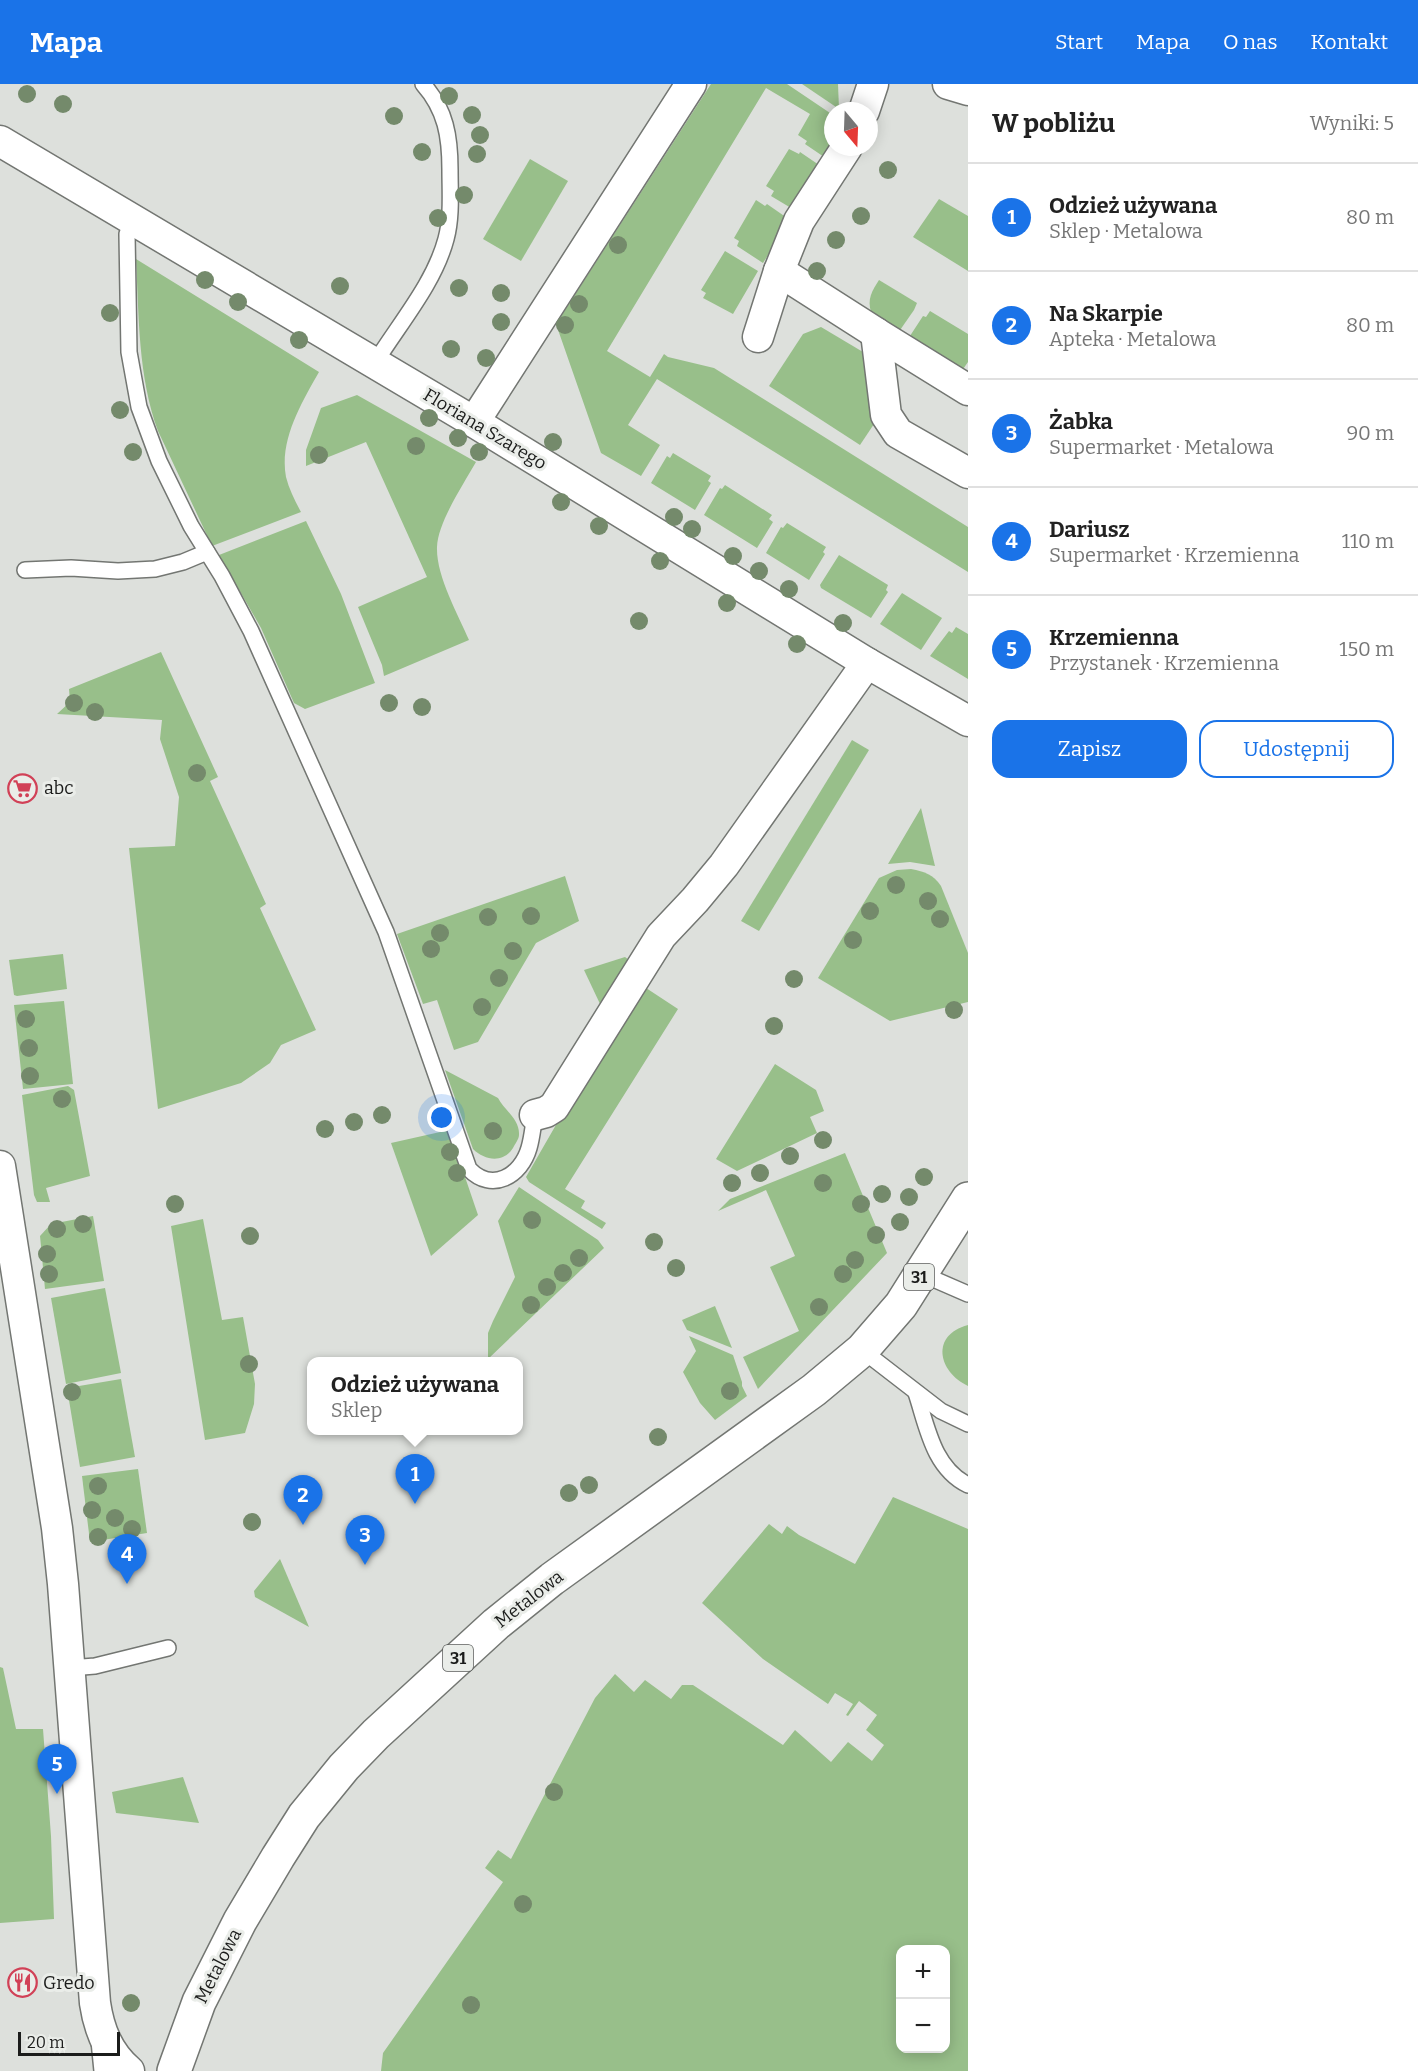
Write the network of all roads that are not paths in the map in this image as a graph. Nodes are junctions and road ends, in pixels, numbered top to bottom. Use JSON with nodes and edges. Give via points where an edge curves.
{"nodes":[{"id":1,"x":423,"y":84,"type":"edge"},
{"id":2,"x":691,"y":84,"type":"edge"},
{"id":3,"x":873,"y":84,"type":"edge"},
{"id":4,"x":948,"y":84,"type":"edge"},
{"id":5,"x":968,"y":90,"type":"edge"},
{"id":6,"x":867,"y":102,"type":"edge"},
{"id":7,"x":0,"y":141,"type":"edge"},
{"id":8,"x":841,"y":156,"type":"edge"},
{"id":9,"x":133,"y":220,"type":"junction"},
{"id":10,"x":779,"y":271,"type":"junction"},
{"id":11,"x":876,"y":333,"type":"junction"},
{"id":12,"x":758,"y":337,"type":"dead end"},
{"id":13,"x":375,"y":363,"type":"junction"},
{"id":14,"x":968,"y":390,"type":"edge"},
{"id":15,"x":474,"y":422,"type":"junction"},
{"id":16,"x":968,"y":473,"type":"edge"},
{"id":17,"x":207,"y":552,"type":"junction"},
{"id":18,"x":25,"y":570,"type":"dead end"},
{"id":19,"x":867,"y":663,"type":"junction"},
{"id":20,"x":968,"y":721,"type":"edge"},
{"id":21,"x":535,"y":1115,"type":"joint"},
{"id":22,"x":1,"y":1184,"type":"edge"},
{"id":23,"x":968,"y":1199,"type":"edge"},
{"id":24,"x":922,"y":1274,"type":"junction"},
{"id":25,"x":968,"y":1294,"type":"edge"},
{"id":26,"x":862,"y":1350,"type":"junction"},
{"id":27,"x":916,"y":1393,"type":"junction"},
{"id":28,"x":968,"y":1424,"type":"edge"},
{"id":29,"x":968,"y":1485,"type":"edge"},
{"id":30,"x":168,"y":1648,"type":"dead end"},
{"id":31,"x":70,"y":1668,"type":"junction"},
{"id":32,"x":98,"y":2021,"type":"junction"},
{"id":33,"x":102,"y":2071,"type":"edge"},
{"id":34,"x":129,"y":2071,"type":"edge"},
{"id":35,"x":174,"y":2071,"type":"edge"}],
"edges":[{"from":1,"to":13,"type":"lane","via":[[446,121],[451,198],[447,237],[413,308]]},
{"from":2,"to":15,"type":"street"},
{"from":3,"to":6,"type":"street"},
{"from":4,"to":5,"type":"street"},
{"from":7,"to":9,"type":"street","name":"Floriana Szarego"},
{"from":8,"to":10,"type":"street","via":[[799,221]]},
{"from":9,"to":13,"type":"street","name":"Floriana Szarego"},
{"from":9,"to":17,"type":"lane","via":[[127,234],[129,352],[139,407],[159,461]]},
{"from":10,"to":11,"type":"street"},
{"from":10,"to":12,"type":"street"},
{"from":11,"to":14,"type":"street"},
{"from":11,"to":16,"type":"street","via":[[886,415],[898,433]]},
{"from":13,"to":15,"type":"street","name":"Floriana Szarego"},
{"from":15,"to":19,"type":"street","name":"Floriana Szarego"},
{"from":17,"to":18,"type":"lane","via":[[155,569]]},
{"from":17,"to":21,"type":"lane","via":[[250,631],[386,932],[470,1168],[477,1177],[502,1180],[517,1169],[529,1149]]},
{"from":19,"to":20,"type":"street","name":"Floriana Szarego"},
{"from":19,"to":21,"type":"street","via":[[724,865],[661,936],[554,1107]]},
{"from":22,"to":31,"type":"street","via":[[57,1527]]},
{"from":23,"to":24,"type":"main road","name":"Metalowa","number":"31"},
{"from":24,"to":25,"type":"lane"},
{"from":24,"to":26,"type":"main road","name":"Metalowa","number":"31"},
{"from":26,"to":27,"type":"lane"},
{"from":26,"to":35,"type":"main road","name":"Metalowa","number":"31","via":[[814,1390],[552,1579],[496,1624],[344,1767],[304,1816],[240,1921],[200,2002]]},
{"from":27,"to":28,"type":"lane","via":[[940,1411]]},
{"from":27,"to":29,"type":"lane","via":[[941,1462]]},
{"from":30,"to":31,"type":"lane","via":[[95,1666]]},
{"from":31,"to":32,"type":"street","via":[[92,1986]]},
{"from":32,"to":33,"type":"lane"},
{"from":32,"to":34,"type":"street","via":[[109,2048]]}]}
